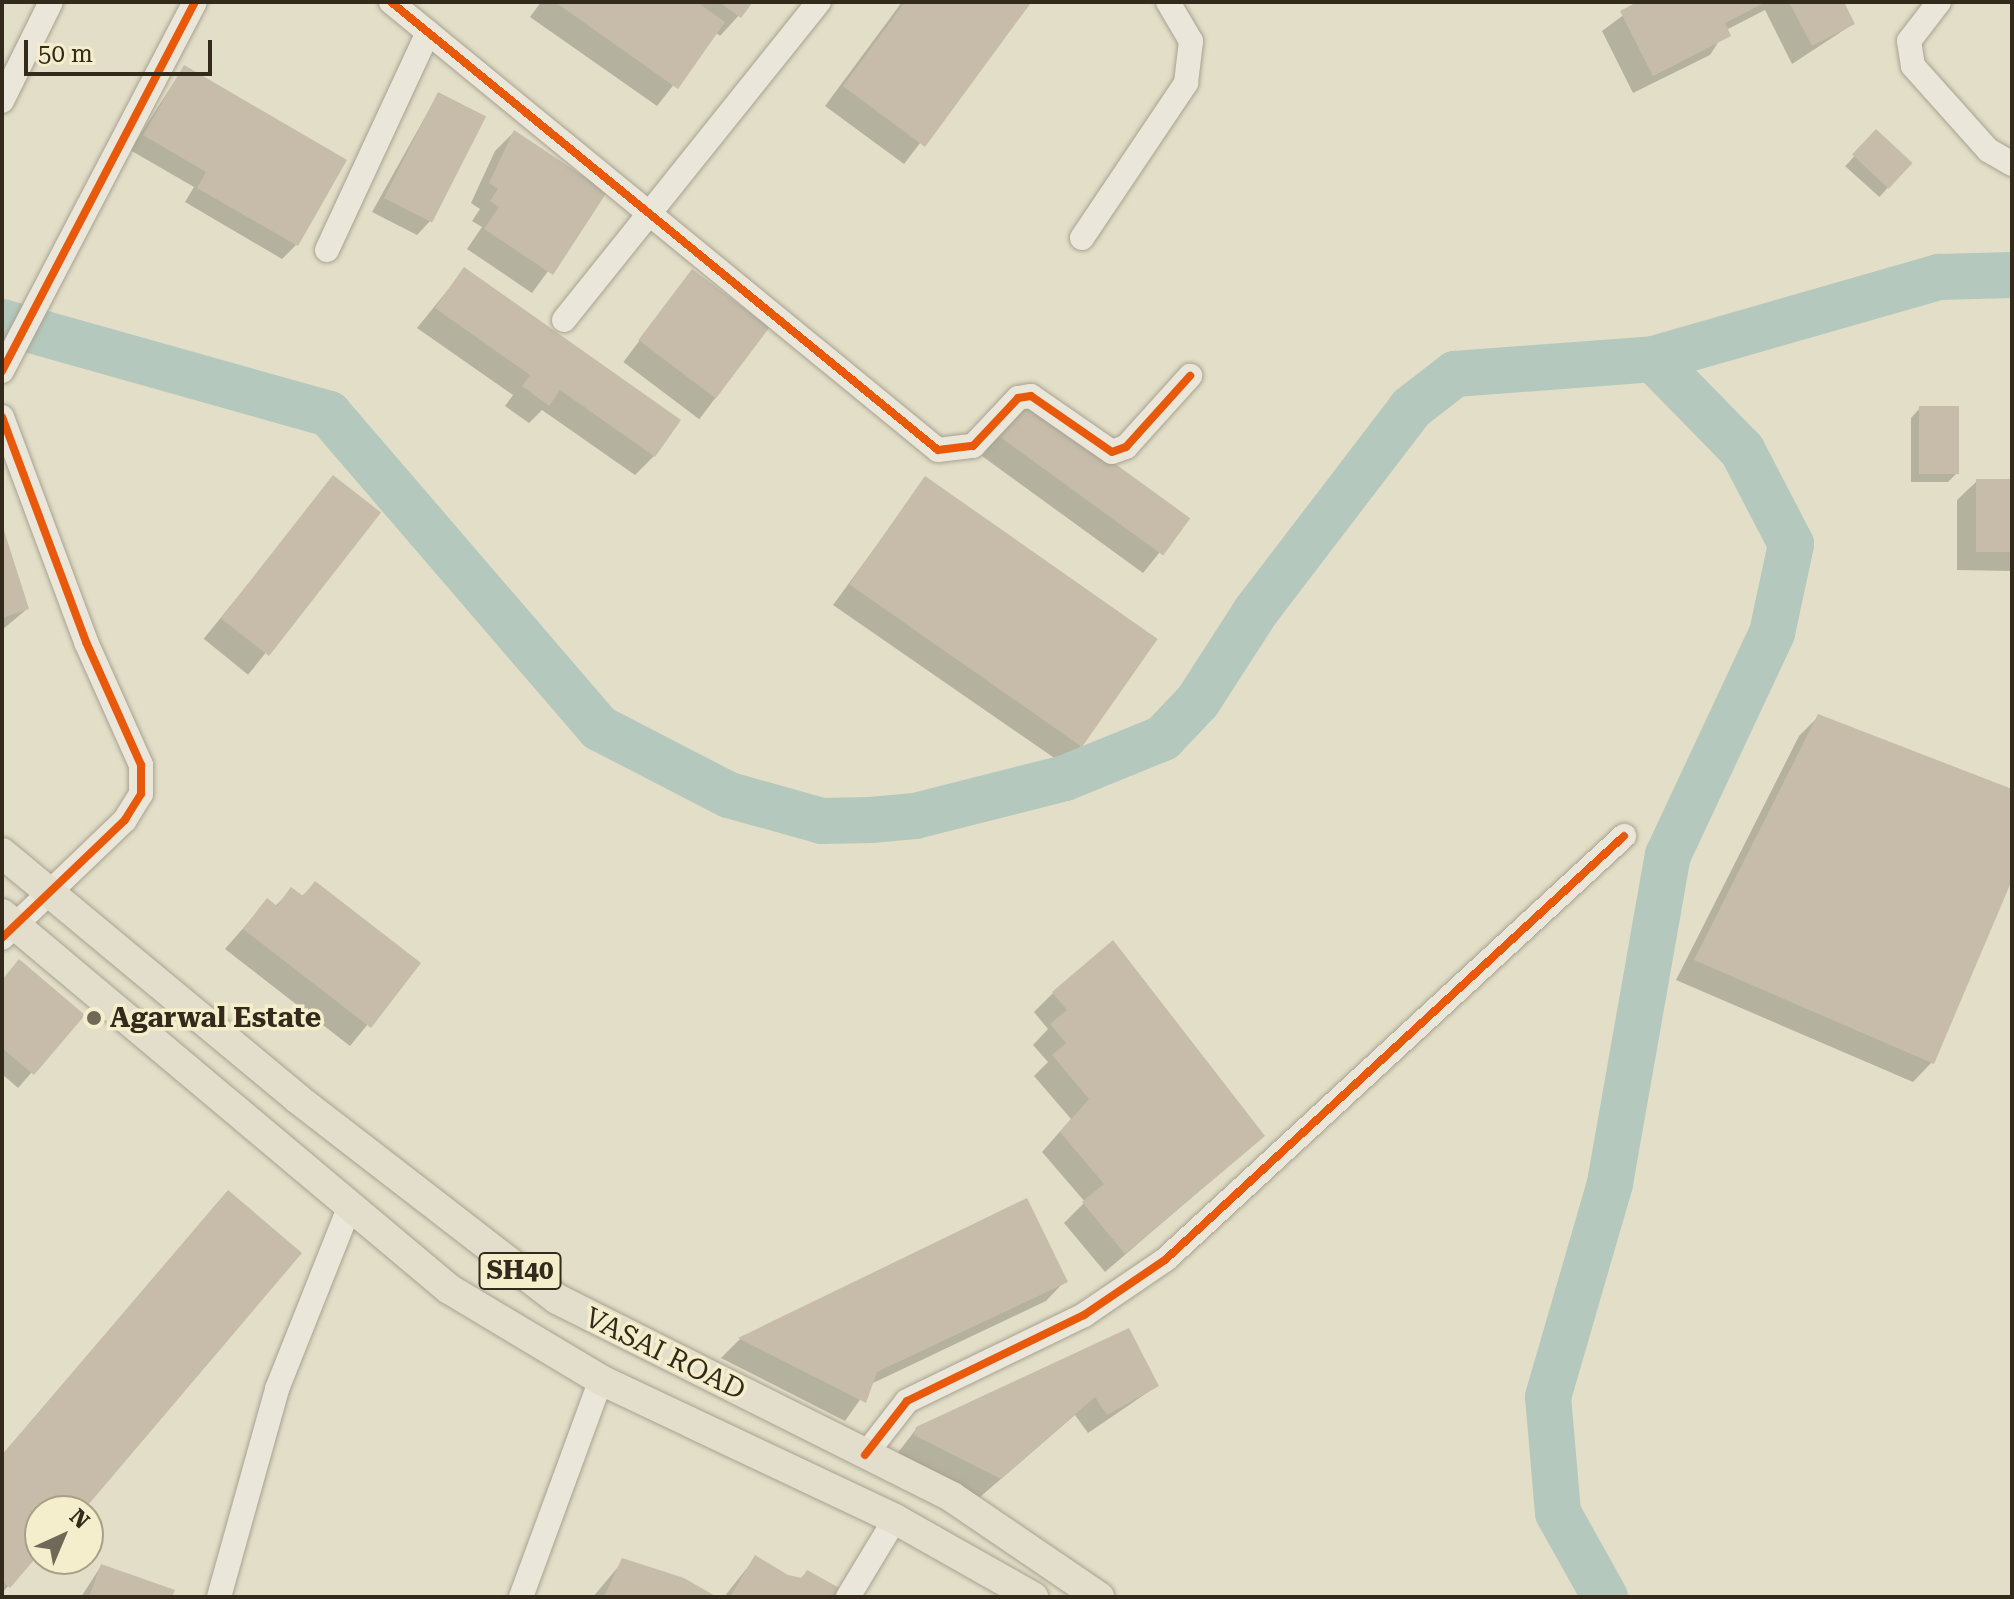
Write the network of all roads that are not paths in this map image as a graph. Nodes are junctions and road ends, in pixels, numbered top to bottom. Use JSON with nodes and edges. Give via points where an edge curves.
{"nodes":[{"id":1,"x":51,"y":2,"type":"edge"},
{"id":2,"x":195,"y":2,"type":"edge"},
{"id":3,"x":391,"y":2,"type":"edge"},
{"id":4,"x":819,"y":2,"type":"edge"},
{"id":5,"x":1168,"y":2,"type":"edge"},
{"id":6,"x":1939,"y":2,"type":"edge"},
{"id":7,"x":428,"y":32,"type":"junction"},
{"id":8,"x":2,"y":101,"type":"edge"},
{"id":9,"x":2012,"y":164,"type":"edge"},
{"id":10,"x":651,"y":217,"type":"junction"},
{"id":11,"x":1082,"y":238,"type":"dead end"},
{"id":12,"x":327,"y":250,"type":"dead end"},
{"id":13,"x":564,"y":320,"type":"dead end"},
{"id":14,"x":2,"y":371,"type":"edge"},
{"id":15,"x":1190,"y":376,"type":"dead end"},
{"id":16,"x":2,"y":417,"type":"edge"},
{"id":17,"x":1624,"y":836,"type":"dead end"},
{"id":18,"x":2,"y":853,"type":"edge"},
{"id":19,"x":47,"y":894,"type":"junction"},
{"id":20,"x":5,"y":925,"type":"edge"},
{"id":21,"x":350,"y":1206,"type":"junction"},
{"id":22,"x":601,"y":1380,"type":"junction"},
{"id":23,"x":865,"y":1455,"type":"junction"},
{"id":24,"x":895,"y":1519,"type":"junction"},
{"id":25,"x":219,"y":1597,"type":"edge"},
{"id":26,"x":521,"y":1597,"type":"edge"},
{"id":27,"x":848,"y":1597,"type":"edge"},
{"id":28,"x":1033,"y":1597,"type":"edge"},
{"id":29,"x":1099,"y":1597,"type":"edge"}],
"edges":[{"from":1,"to":8,"type":"street"},
{"from":2,"to":14,"type":"street"},
{"from":3,"to":7,"type":"street"},
{"from":4,"to":10,"type":"street"},
{"from":5,"to":11,"type":"street","via":[[1191,41],[1186,83]]},
{"from":6,"to":9,"type":"street","via":[[1909,41],[1913,66],[1988,150]]},
{"from":7,"to":10,"type":"street"},
{"from":7,"to":12,"type":"street"},
{"from":10,"to":13,"type":"street"},
{"from":10,"to":15,"type":"street","via":[[938,450],[973,446],[1018,398],[1031,396],[1112,452],[1126,447]]},
{"from":16,"to":19,"type":"street","via":[[86,642],[141,765],[141,794],[125,820]]},
{"from":17,"to":23,"type":"street","via":[[1165,1260],[1084,1315],[907,1401]]},
{"from":18,"to":19,"type":"main road","name":"VASAI ROAD","number":"SH40"},
{"from":19,"to":20,"type":"street"},
{"from":19,"to":23,"type":"main road","name":"VASAI ROAD","number":"SH40","via":[[557,1299]]},
{"from":20,"to":21,"type":"main road","name":"VASAI ROAD","number":"SH40"},
{"from":21,"to":22,"type":"main road","name":"VASAI ROAD","number":"SH40","via":[[449,1289]]},
{"from":21,"to":25,"type":"street","via":[[277,1389]]},
{"from":22,"to":24,"type":"main road","name":"VASAI ROAD","number":"SH40"},
{"from":22,"to":26,"type":"street"},
{"from":23,"to":29,"type":"main road","name":"VASAI ROAD","number":"SH40","via":[[952,1497]]},
{"from":24,"to":27,"type":"street"},
{"from":24,"to":28,"type":"main road","name":"VASAI ROAD","number":"SH40"}]}
